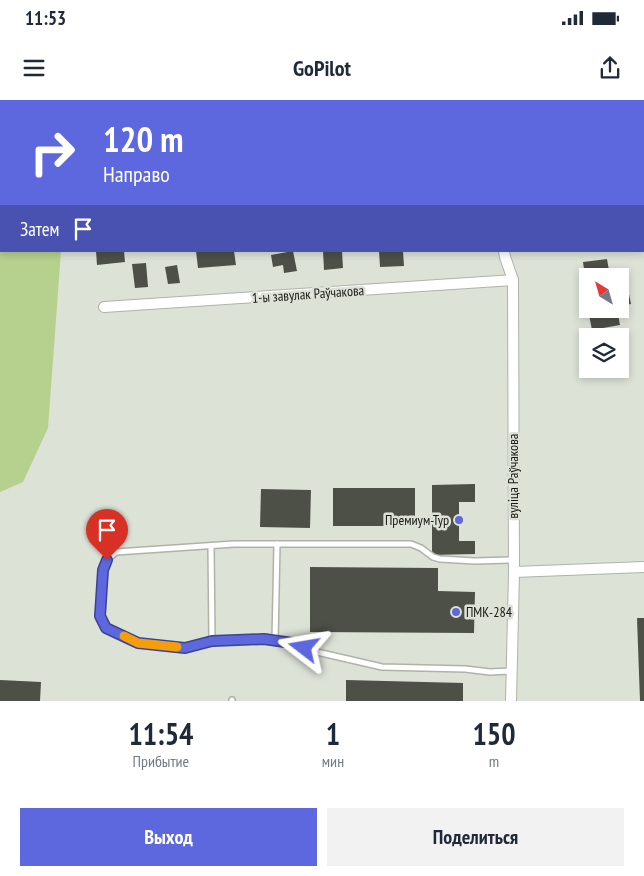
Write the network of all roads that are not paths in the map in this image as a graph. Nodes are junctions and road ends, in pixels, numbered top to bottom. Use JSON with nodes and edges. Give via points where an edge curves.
{"nodes":[{"id":1,"x":504,"y":252,"type":"edge"},
{"id":2,"x":513,"y":280,"type":"junction"},
{"id":3,"x":104,"y":307,"type":"dead end"},
{"id":4,"x":276,"y":544,"type":"junction"},
{"id":5,"x":212,"y":546,"type":"junction"},
{"id":6,"x":514,"y":560,"type":"junction"},
{"id":7,"x":644,"y":567,"type":"edge"},
{"id":8,"x":514,"y":572,"type":"junction"},
{"id":9,"x":275,"y":640,"type":"junction"},
{"id":10,"x":212,"y":641,"type":"junction"},
{"id":11,"x":512,"y":671,"type":"junction"},
{"id":12,"x":511,"y":701,"type":"edge"}],
"edges":[{"from":1,"to":2,"type":"street","name":"вуліца Раўчакова"},
{"from":2,"to":3,"type":"street","name":"1-ы завулак Раўчакова"},
{"from":2,"to":6,"type":"street","name":"вуліца Раўчакова"},
{"from":4,"to":5,"type":"lane"},
{"from":4,"to":6,"type":"lane","via":[[411,544],[440,559]]},
{"from":4,"to":9,"type":"lane"},
{"from":5,"to":10,"type":"lane"},
{"from":5,"to":10,"type":"lane","via":[[116,552],[107,560],[103,570],[100,616],[106,628],[138,643],[185,648]]},
{"from":6,"to":8,"type":"street","name":"вуліца Раўчакова"},
{"from":7,"to":8,"type":"street"},
{"from":8,"to":11,"type":"street","name":"вуліца Раўчакова"},
{"from":9,"to":10,"type":"lane"},
{"from":9,"to":11,"type":"lane","via":[[382,668]]},
{"from":11,"to":12,"type":"street","name":"вуліца Раўчакова"}]}
